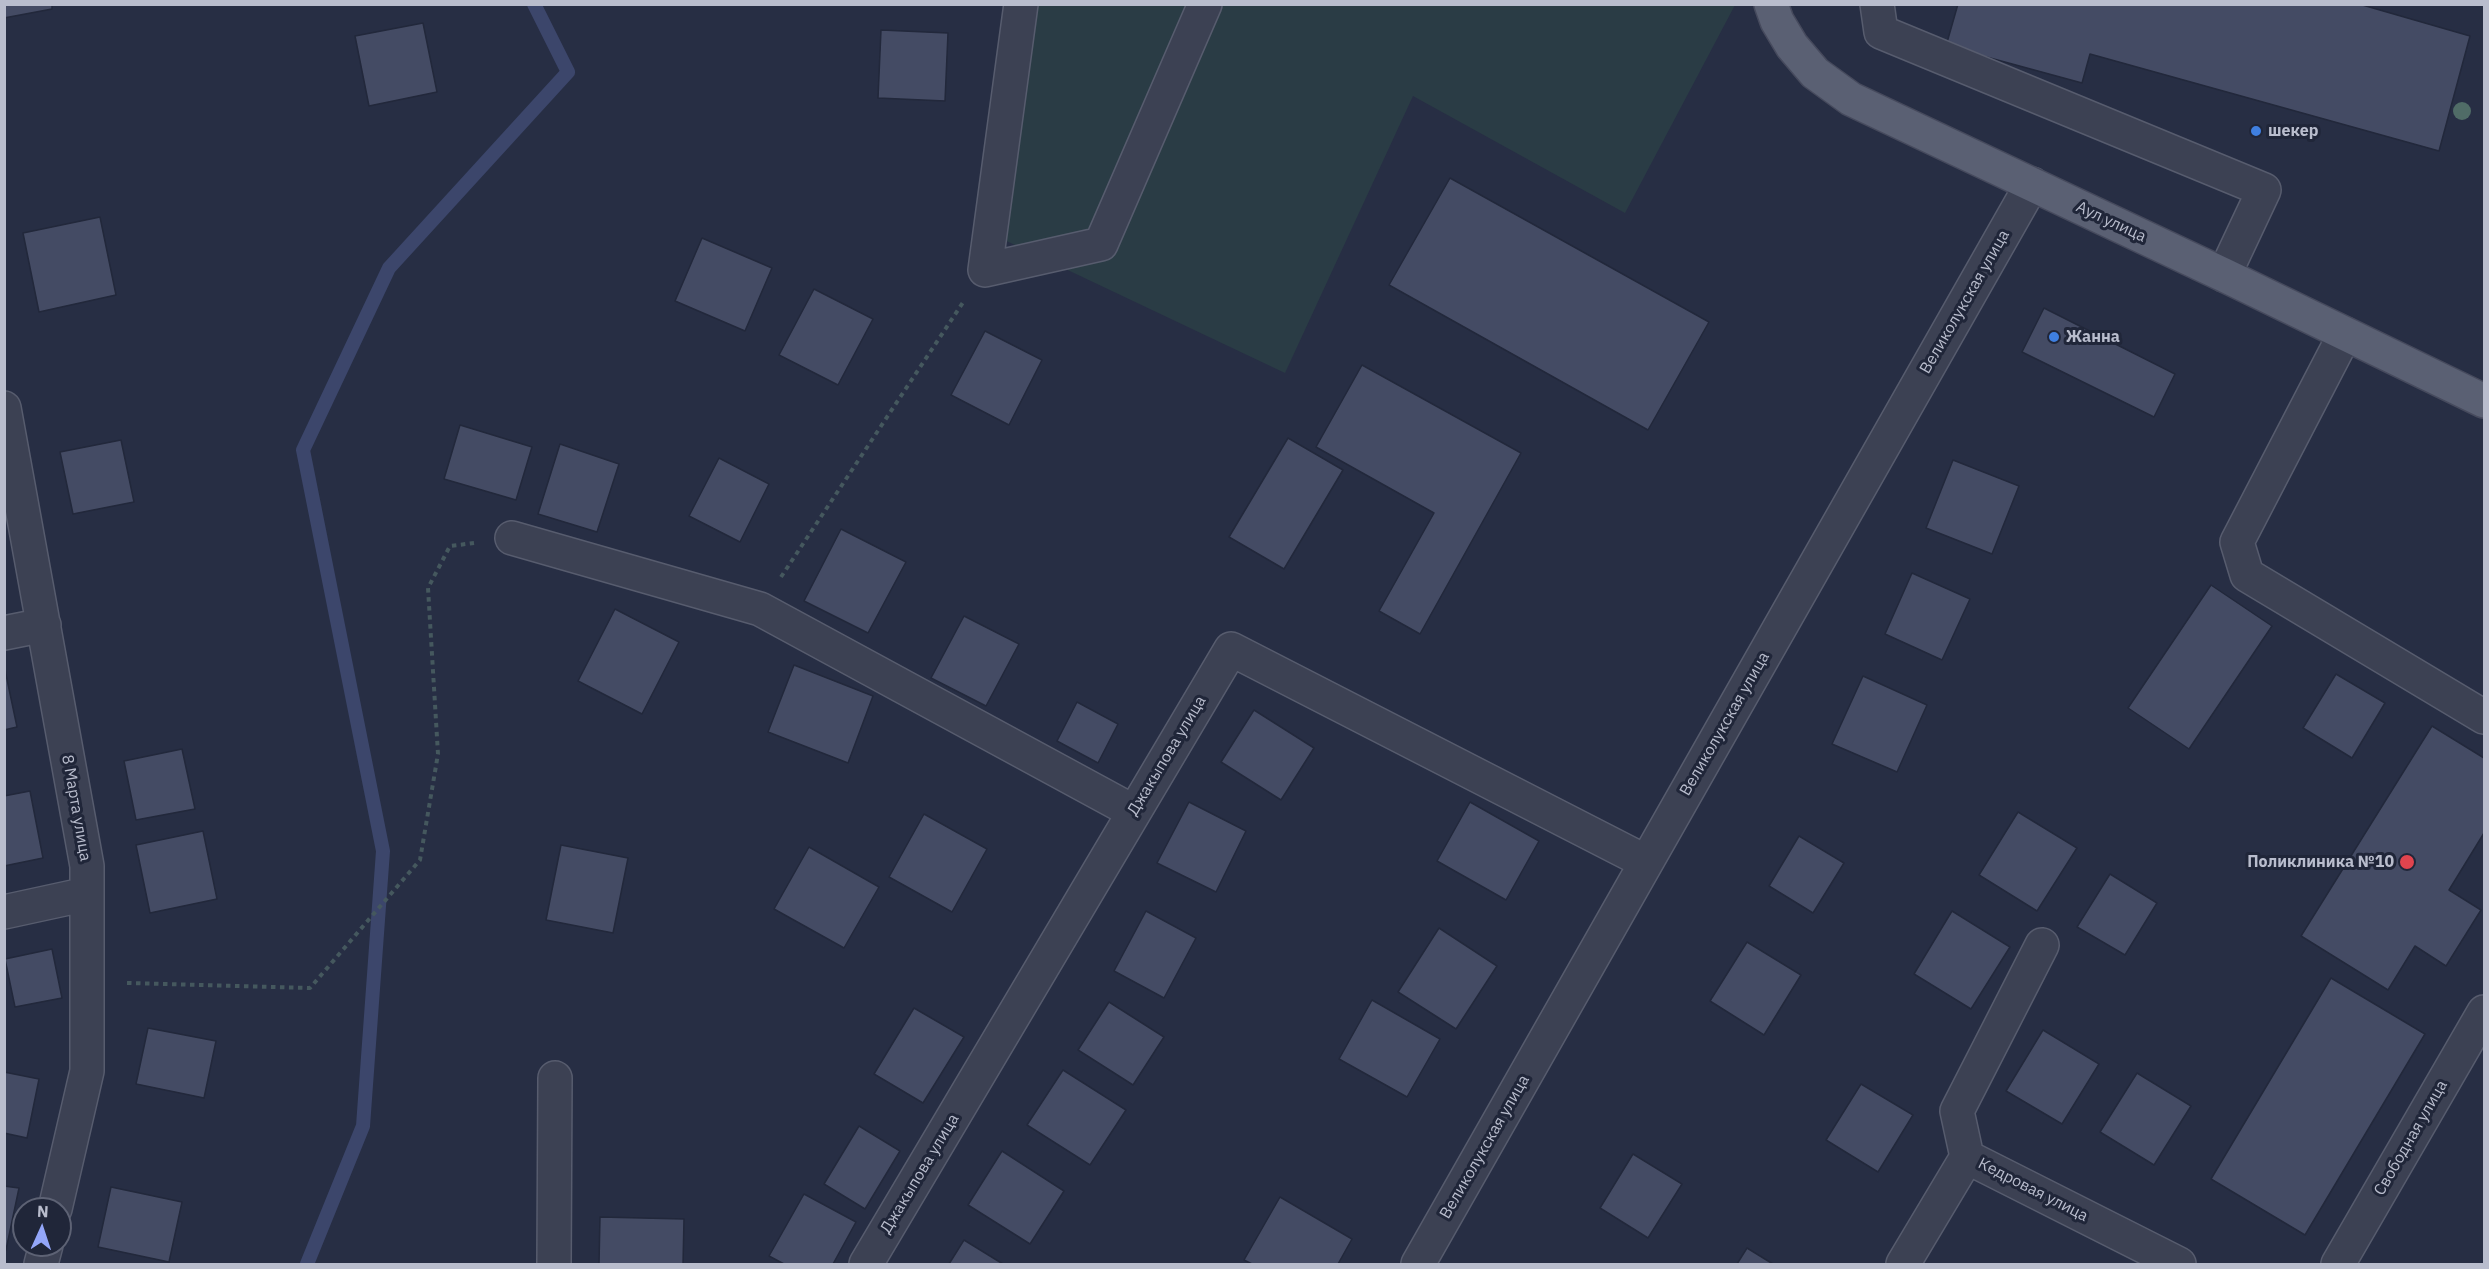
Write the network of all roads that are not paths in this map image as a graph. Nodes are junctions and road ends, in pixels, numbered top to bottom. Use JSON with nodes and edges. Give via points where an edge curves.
{"nodes":[{"id":1,"x":1021,"y":4,"type":"edge"},
{"id":2,"x":1205,"y":4,"type":"edge"},
{"id":3,"x":1771,"y":4,"type":"edge"},
{"id":4,"x":1877,"y":4,"type":"edge"},
{"id":5,"x":2032,"y":184,"type":"junction"},
{"id":6,"x":2224,"y":275,"type":"junction"},
{"id":7,"x":2345,"y":334,"type":"junction"},
{"id":8,"x":2484,"y":401,"type":"edge"},
{"id":9,"x":4,"y":408,"type":"edge"},
{"id":10,"x":512,"y":538,"type":"road end"},
{"id":11,"x":44,"y":625,"type":"junction"},
{"id":12,"x":4,"y":633,"type":"edge"},
{"id":13,"x":2484,"y":717,"type":"edge"},
{"id":14,"x":1134,"y":812,"type":"junction"},
{"id":15,"x":1646,"y":862,"type":"junction"},
{"id":16,"x":87,"y":894,"type":"junction"},
{"id":17,"x":4,"y":912,"type":"edge"},
{"id":18,"x":2043,"y":945,"type":"dead end"},
{"id":19,"x":2484,"y":1012,"type":"edge"},
{"id":20,"x":555,"y":1078,"type":"dead end"},
{"id":21,"x":1967,"y":1156,"type":"junction"},
{"id":22,"x":57,"y":1197,"type":"edge"},
{"id":23,"x":554,"y":1264,"type":"edge"},
{"id":24,"x":866,"y":1264,"type":"edge"},
{"id":25,"x":1418,"y":1264,"type":"edge"},
{"id":26,"x":1903,"y":1264,"type":"edge"},
{"id":27,"x":2179,"y":1264,"type":"edge"},
{"id":28,"x":2338,"y":1264,"type":"edge"}],
"edges":[{"from":1,"to":2,"type":"street","via":[[985,270],[1101,244]]},
{"from":3,"to":5,"type":"main road","name":"Аул улица","via":[[1792,46],[1815,73],[1851,99]]},
{"from":4,"to":6,"type":"street","via":[[1881,32],[2264,190]]},
{"from":5,"to":6,"type":"main road","name":"Аул улица"},
{"from":5,"to":15,"type":"street","name":"Великолукская улица"},
{"from":6,"to":7,"type":"main road","name":"Аул улица"},
{"from":7,"to":8,"type":"main road","name":"Аул улица"},
{"from":7,"to":13,"type":"street","via":[[2237,542],[2247,575]]},
{"from":9,"to":11,"type":"street","name":"8 Марта улица"},
{"from":10,"to":14,"type":"street","via":[[760,609]]},
{"from":11,"to":12,"type":"street"},
{"from":11,"to":16,"type":"street","name":"8 Марта улица","via":[[87,866]]},
{"from":14,"to":15,"type":"street","name":"Джакыпова улица","via":[[1231,649]]},
{"from":14,"to":24,"type":"street","name":"Джакыпова улица"},
{"from":15,"to":25,"type":"street","name":"Великолукская улица"},
{"from":16,"to":17,"type":"street"},
{"from":16,"to":22,"type":"street","name":"8 Марта улица","via":[[87,1071]]},
{"from":18,"to":21,"type":"street","via":[[1957,1111]]},
{"from":19,"to":28,"type":"street","name":"Свободная улица"},
{"from":20,"to":23,"type":"street"},
{"from":21,"to":26,"type":"street","name":"Кедровая улица"},
{"from":21,"to":27,"type":"street","name":"Кедровая улица"}]}
